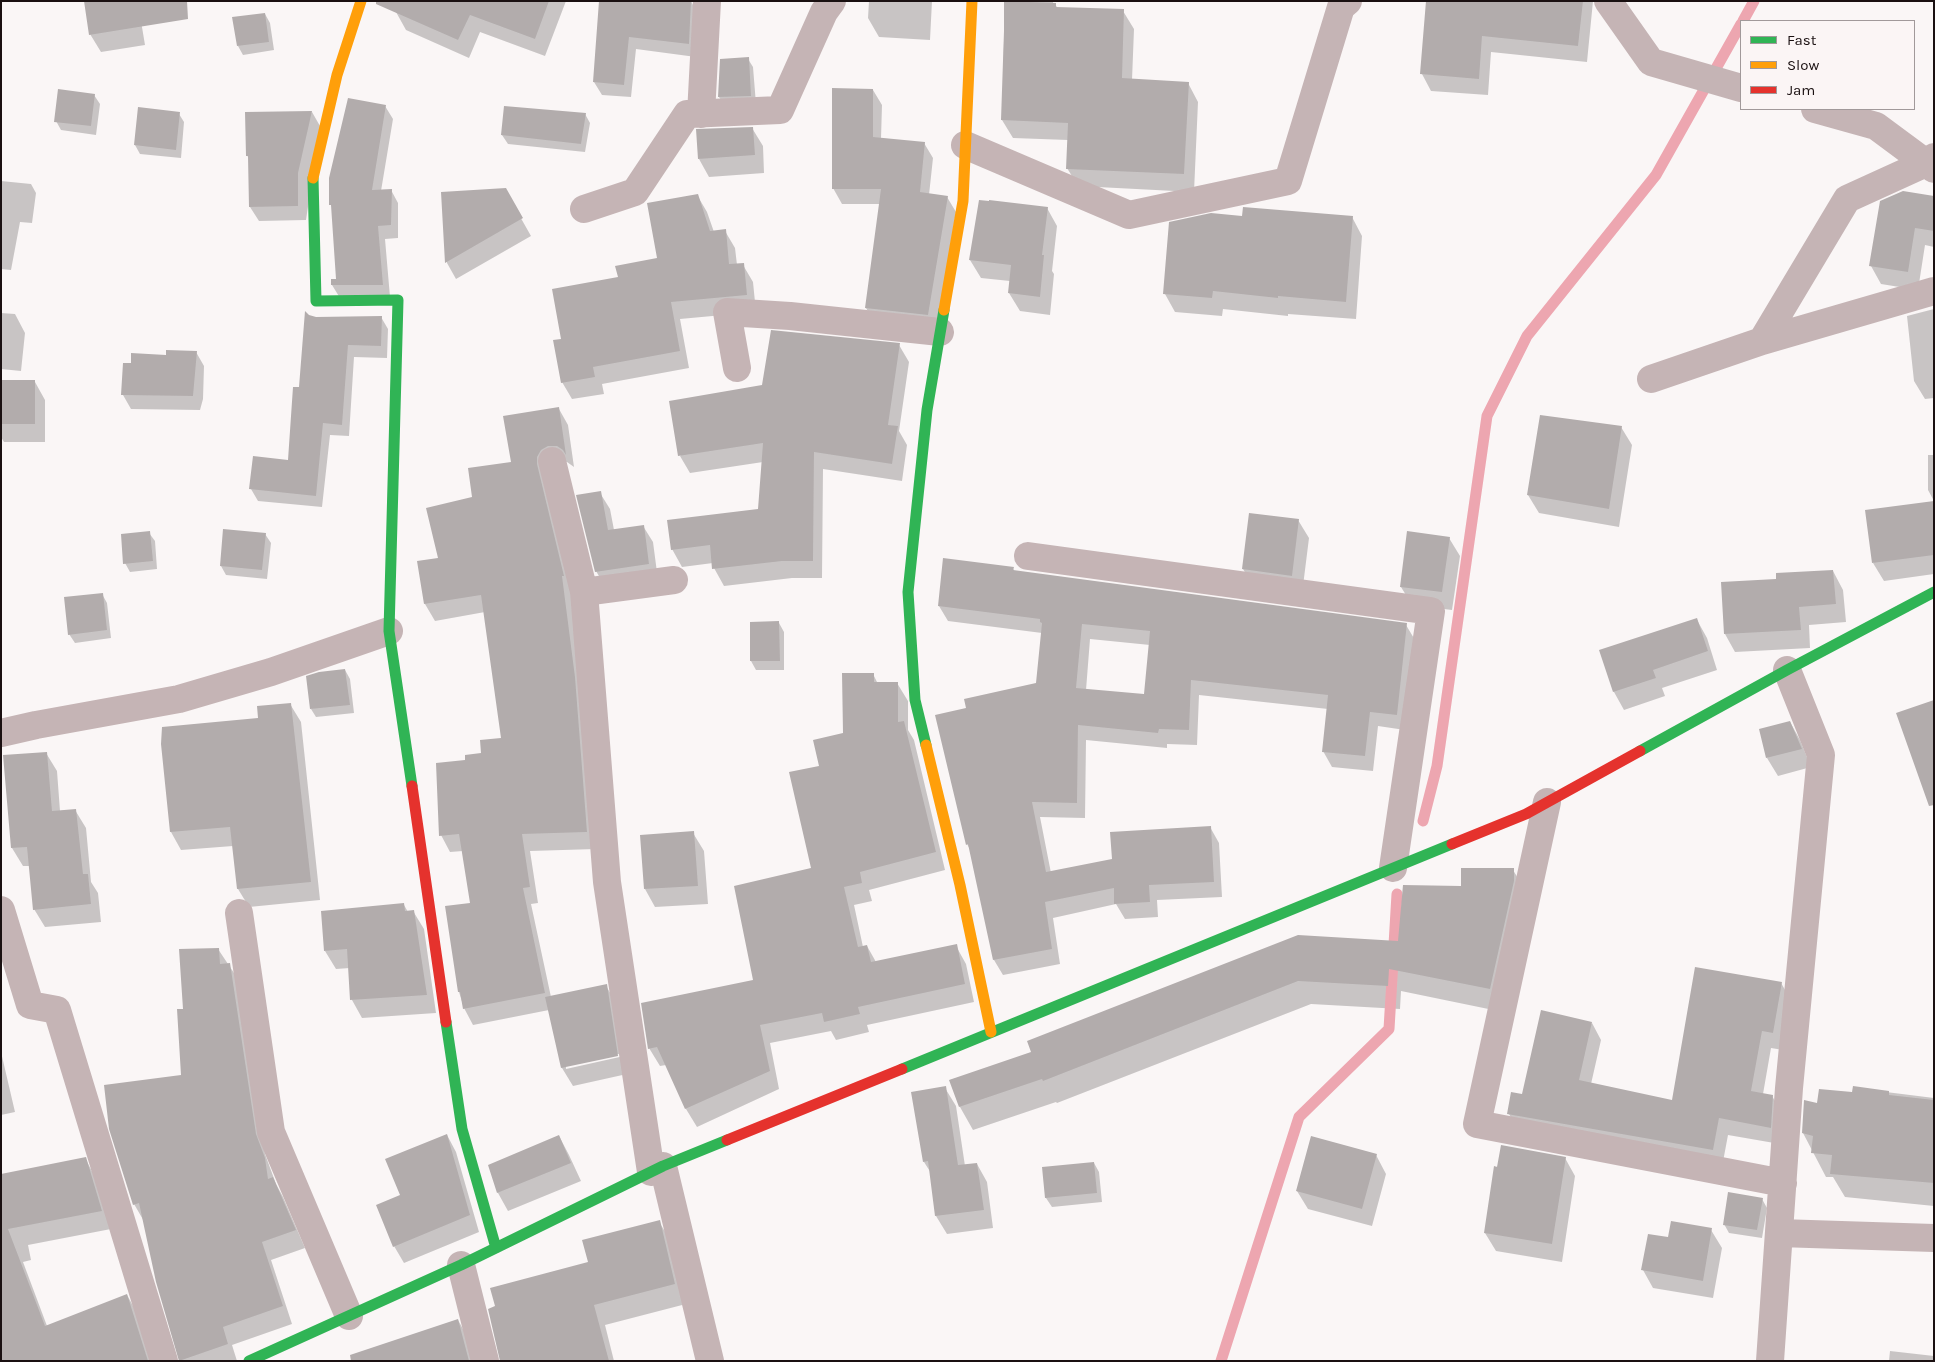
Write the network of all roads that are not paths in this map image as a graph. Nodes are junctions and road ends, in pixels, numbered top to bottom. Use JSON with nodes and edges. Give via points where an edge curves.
{"nodes":[{"id":1,"x":362,"y":1,"type":"edge"},
{"id":2,"x":707,"y":1,"type":"edge"},
{"id":3,"x":832,"y":1,"type":"edge"},
{"id":4,"x":972,"y":1,"type":"edge"},
{"id":5,"x":1348,"y":1,"type":"edge"},
{"id":6,"x":1608,"y":1,"type":"edge"},
{"id":7,"x":1740,"y":88,"type":"edge"},
{"id":8,"x":1820,"y":110,"type":"edge"},
{"id":9,"x":701,"y":114,"type":"junction"},
{"id":10,"x":965,"y":145,"type":"junction"},
{"id":11,"x":1931,"y":163,"type":"edge"},
{"id":12,"x":584,"y":209,"type":"dead end"},
{"id":13,"x":1934,"y":291,"type":"edge"},
{"id":14,"x":940,"y":332,"type":"junction"},
{"id":15,"x":1762,"y":341,"type":"junction"},
{"id":16,"x":737,"y":368,"type":"dead end"},
{"id":17,"x":1651,"y":379,"type":"dead end"},
{"id":18,"x":552,"y":461,"type":"dead end"},
{"id":19,"x":1028,"y":556,"type":"dead end"},
{"id":20,"x":674,"y":580,"type":"dead end"},
{"id":21,"x":584,"y":592,"type":"junction"},
{"id":22,"x":1934,"y":592,"type":"edge"},
{"id":23,"x":390,"y":631,"type":"junction"},
{"id":24,"x":1787,"y":670,"type":"junction"},
{"id":25,"x":1,"y":734,"type":"edge"},
{"id":26,"x":1547,"y":802,"type":"junction"},
{"id":27,"x":1393,"y":868,"type":"junction"},
{"id":28,"x":1,"y":910,"type":"edge"},
{"id":29,"x":239,"y":914,"type":"dead end"},
{"id":30,"x":991,"y":1032,"type":"junction"},
{"id":31,"x":657,"y":1169,"type":"junction"},
{"id":32,"x":1783,"y":1183,"type":"junction"},
{"id":33,"x":1779,"y":1233,"type":"junction"},
{"id":34,"x":1934,"y":1238,"type":"edge"},
{"id":35,"x":496,"y":1248,"type":"junction"},
{"id":36,"x":461,"y":1265,"type":"junction"},
{"id":37,"x":349,"y":1316,"type":"junction"},
{"id":38,"x":260,"y":1358,"type":"edge"},
{"id":39,"x":164,"y":1361,"type":"edge"},
{"id":40,"x":485,"y":1361,"type":"edge"},
{"id":41,"x":710,"y":1361,"type":"edge"},
{"id":42,"x":1770,"y":1361,"type":"edge"}],
"edges":[{"from":1,"to":23,"type":"street","via":[[337,75],[313,176],[316,302],[398,300]]},
{"from":2,"to":9,"type":"street"},
{"from":3,"to":9,"type":"street","via":[[780,110]]},
{"from":4,"to":10,"type":"street"},
{"from":5,"to":10,"type":"street","via":[[1341,8],[1288,181],[1128,215]]},
{"from":6,"to":7,"type":"street","via":[[1651,62]]},
{"from":8,"to":11,"type":"street","via":[[1876,126]]},
{"from":9,"to":12,"type":"street","via":[[687,114],[635,192]]},
{"from":10,"to":14,"type":"street","via":[[963,201]]},
{"from":11,"to":15,"type":"street","via":[[1847,199]]},
{"from":13,"to":15,"type":"street"},
{"from":14,"to":16,"type":"street","via":[[726,312]]},
{"from":14,"to":30,"type":"street","via":[[927,410],[908,592],[915,700],[960,885]]},
{"from":15,"to":17,"type":"street"},
{"from":18,"to":21,"type":"street"},
{"from":19,"to":27,"type":"street","via":[[1431,611]]},
{"from":20,"to":21,"type":"street"},
{"from":21,"to":31,"type":"street","via":[[607,882]]},
{"from":22,"to":24,"type":"street"},
{"from":23,"to":25,"type":"street","via":[[271,672],[179,699],[36,724]]},
{"from":23,"to":35,"type":"street","via":[[462,1129]]},
{"from":24,"to":26,"type":"street"},
{"from":24,"to":32,"type":"street","via":[[1821,754]]},
{"from":26,"to":27,"type":"street","via":[[1526,814]]},
{"from":26,"to":32,"type":"street","via":[[1478,1124]]},
{"from":27,"to":30,"type":"street"},
{"from":28,"to":39,"type":"street","via":[[30,1005],[57,1010]]},
{"from":29,"to":37,"type":"street","via":[[271,1132]]},
{"from":30,"to":31,"type":"street"},
{"from":31,"to":35,"type":"street"},
{"from":31,"to":41,"type":"street"},
{"from":32,"to":33,"type":"street"},
{"from":33,"to":34,"type":"street"},
{"from":33,"to":42,"type":"street"},
{"from":35,"to":36,"type":"street"},
{"from":36,"to":37,"type":"street"},
{"from":36,"to":40,"type":"street"},
{"from":37,"to":38,"type":"street"}]}
